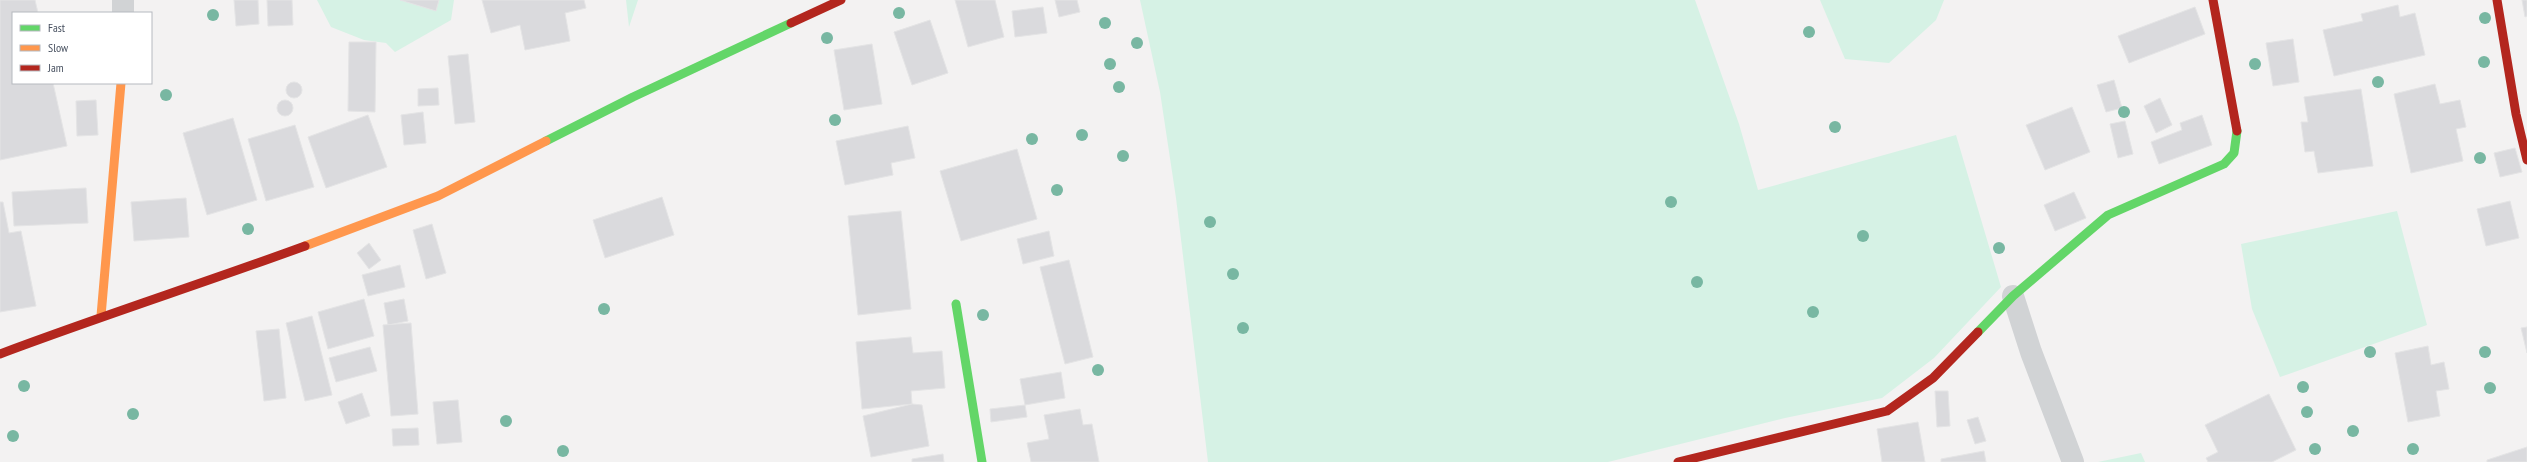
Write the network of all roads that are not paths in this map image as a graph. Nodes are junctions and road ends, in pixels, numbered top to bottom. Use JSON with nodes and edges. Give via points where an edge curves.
{"nodes":[{"id":1,"x":123,"y":0,"type":"edge"},
{"id":2,"x":841,"y":0,"type":"edge"},
{"id":3,"x":2213,"y":0,"type":"edge"},
{"id":4,"x":2497,"y":0,"type":"edge"},
{"id":5,"x":123,"y":12,"type":"edge"},
{"id":6,"x":121,"y":84,"type":"edge"},
{"id":7,"x":2527,"y":160,"type":"edge"},
{"id":8,"x":2013,"y":296,"type":"junction"},
{"id":9,"x":956,"y":304,"type":"dead end"},
{"id":10,"x":101,"y":316,"type":"junction"},
{"id":11,"x":0,"y":354,"type":"edge"},
{"id":12,"x":982,"y":462,"type":"edge"},
{"id":13,"x":1678,"y":462,"type":"edge"},
{"id":14,"x":2073,"y":462,"type":"edge"}],
"edges":[{"from":1,"to":5,"type":"street"},
{"from":2,"to":10,"type":"street","via":[[633,97],[438,196],[237,271]]},
{"from":3,"to":8,"type":"street","via":[[2238,135],[2234,153],[2224,164],[2108,215]]},
{"from":4,"to":7,"type":"street","via":[[2516,114]]},
{"from":6,"to":10,"type":"street"},
{"from":8,"to":13,"type":"street","via":[[1933,378],[1887,411]]},
{"from":8,"to":14,"type":"street","via":[[2031,352]]},
{"from":9,"to":12,"type":"street"},
{"from":10,"to":11,"type":"street"}]}
